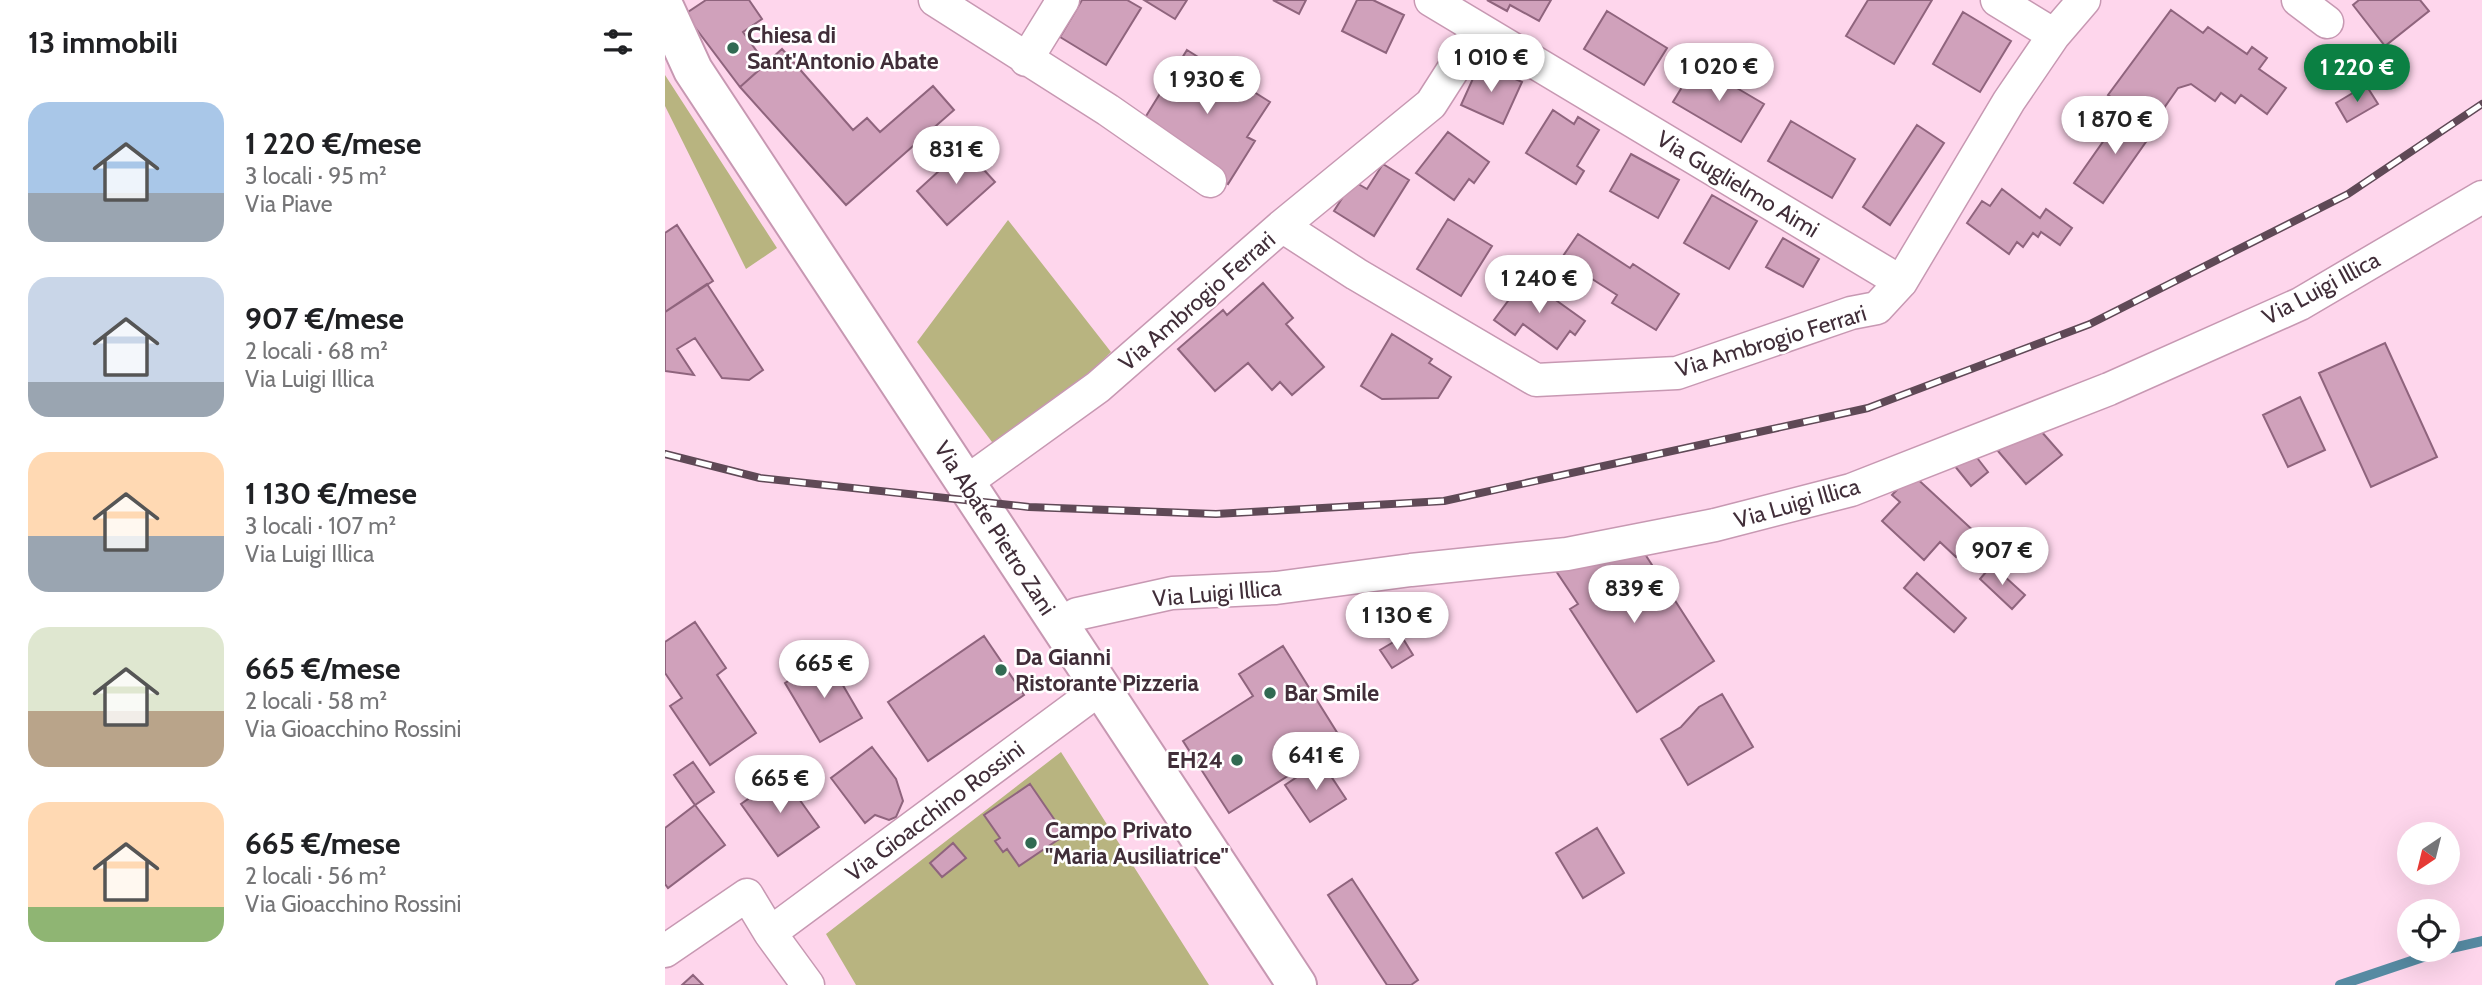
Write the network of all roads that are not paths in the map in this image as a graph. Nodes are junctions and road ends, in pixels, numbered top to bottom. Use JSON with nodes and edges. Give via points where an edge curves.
{"nodes":[{"id":1,"x":935,"y":0,"type":"edge"},
{"id":2,"x":1063,"y":0,"type":"edge"},
{"id":3,"x":1431,"y":0,"type":"edge"},
{"id":4,"x":1997,"y":0,"type":"edge"},
{"id":5,"x":2084,"y":0,"type":"edge"},
{"id":6,"x":2298,"y":0,"type":"edge"},
{"id":7,"x":665,"y":9,"type":"edge"},
{"id":8,"x":2327,"y":22,"type":"dead end"},
{"id":9,"x":1479,"y":29,"type":"junction"},
{"id":10,"x":2054,"y":35,"type":"junction"},
{"id":11,"x":665,"y":40,"type":"edge"},
{"id":12,"x":1026,"y":60,"type":"junction"},
{"id":13,"x":693,"y":70,"type":"junction"},
{"id":14,"x":1210,"y":181,"type":"dead end"},
{"id":15,"x":2482,"y":197,"type":"edge"},
{"id":16,"x":1282,"y":226,"type":"junction"},
{"id":17,"x":1901,"y":282,"type":"junction"},
{"id":18,"x":965,"y":483,"type":"junction"},
{"id":19,"x":1058,"y":625,"type":"junction"},
{"id":20,"x":1101,"y":688,"type":"junction"},
{"id":21,"x":770,"y":933,"type":"junction"},
{"id":22,"x":667,"y":946,"type":"edge"},
{"id":23,"x":808,"y":985,"type":"edge"},
{"id":24,"x":1297,"y":985,"type":"edge"}],
"edges":[{"from":1,"to":12,"type":"street"},
{"from":2,"to":12,"type":"street"},
{"from":3,"to":9,"type":"street","name":"Via Guglielmo Aimi"},
{"from":4,"to":10,"type":"street"},
{"from":5,"to":10,"type":"street","name":"Via Ambrogio Ferrari"},
{"from":6,"to":8,"type":"street"},
{"from":7,"to":13,"type":"main road","name":"Via Abate Pietro Zani"},
{"from":9,"to":16,"type":"street","via":[[1431,104]]},
{"from":9,"to":17,"type":"street","name":"Via Guglielmo Aimi"},
{"from":10,"to":17,"type":"street","name":"Via Ambrogio Ferrari","via":[[2009,101]]},
{"from":11,"to":13,"type":"main road","name":"Via Abate Pietro Zani"},
{"from":12,"to":14,"type":"street"},
{"from":13,"to":18,"type":"main road","name":"Via Abate Pietro Zani"},
{"from":15,"to":19,"type":"street","name":"Via Luigi Illica","via":[[2300,304],[2109,389],[1851,490],[1715,525],[1567,554],[1276,588],[1172,593],[1077,614]]},
{"from":16,"to":17,"type":"street","name":"Via Ambrogio Ferrari","via":[[1536,380],[1678,373],[1877,308]]},
{"from":16,"to":18,"type":"street","name":"Via Ambrogio Ferrari","via":[[1098,387]]},
{"from":18,"to":19,"type":"main road","name":"Via Abate Pietro Zani"},
{"from":19,"to":20,"type":"main road","name":"Via Abate Pietro Zani"},
{"from":20,"to":21,"type":"street","name":"Via Gioacchino Rossini"},
{"from":20,"to":24,"type":"main road","name":"Via Abate Pietro Zani"},
{"from":21,"to":22,"type":"street","via":[[747,895]]},
{"from":21,"to":23,"type":"street"}]}
